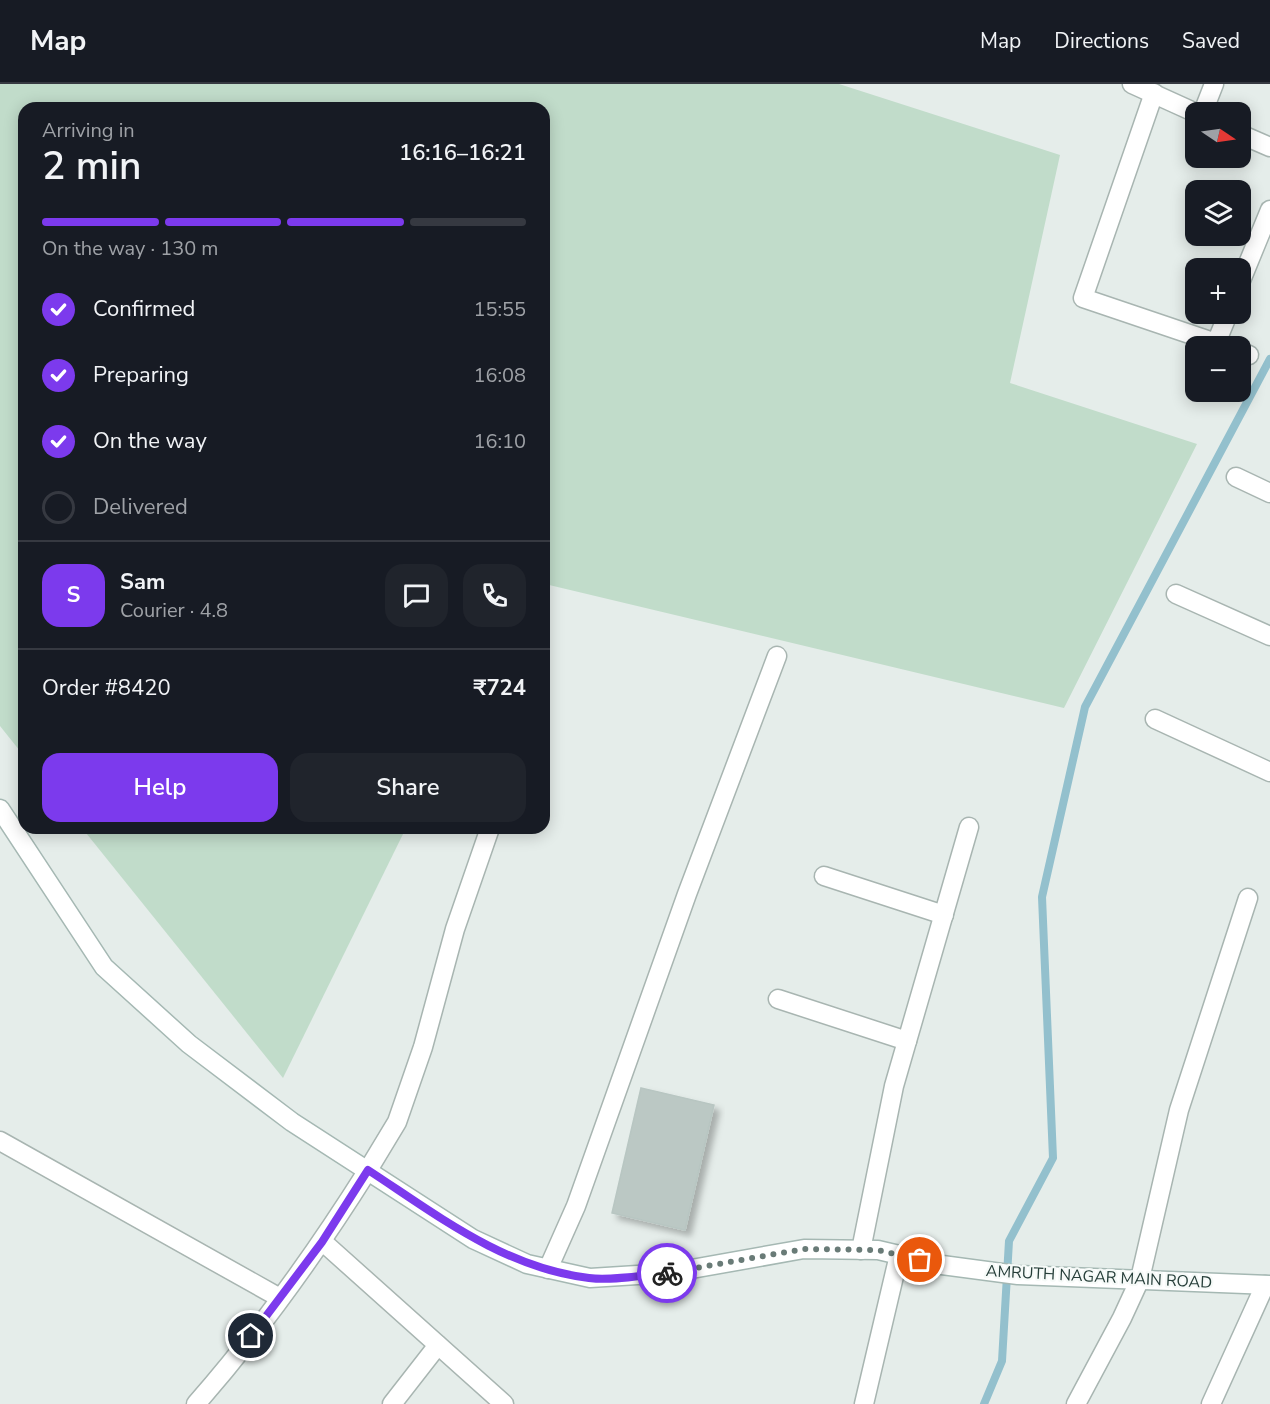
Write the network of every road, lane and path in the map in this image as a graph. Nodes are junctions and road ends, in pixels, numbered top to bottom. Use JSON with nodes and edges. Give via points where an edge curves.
{"nodes":[{"id":1,"x":1132,"y":84,"type":"edge"},
{"id":2,"x":1214,"y":84,"type":"edge"},
{"id":3,"x":1154,"y":93,"type":"junction"},
{"id":4,"x":1207,"y":102,"type":"edge"},
{"id":5,"x":1185,"y":108,"type":"edge"},
{"id":6,"x":1251,"y":139,"type":"edge"},
{"id":7,"x":1270,"y":147,"type":"edge"},
{"id":8,"x":1270,"y":210,"type":"edge"},
{"id":9,"x":1250,"y":258,"type":"edge"},
{"id":10,"x":1194,"y":336,"type":"edge"},
{"id":11,"x":1236,"y":477,"type":"dead end"},
{"id":12,"x":1270,"y":493,"type":"edge"},
{"id":13,"x":1176,"y":594,"type":"dead end"},
{"id":14,"x":1270,"y":636,"type":"edge"},
{"id":15,"x":777,"y":656,"type":"dead end"},
{"id":16,"x":1155,"y":719,"type":"dead end"},
{"id":17,"x":1270,"y":772,"type":"edge"},
{"id":18,"x":0,"y":809,"type":"edge"},
{"id":19,"x":969,"y":827,"type":"dead end"},
{"id":20,"x":488,"y":834,"type":"edge"},
{"id":21,"x":824,"y":876,"type":"dead end"},
{"id":22,"x":1248,"y":898,"type":"dead end"},
{"id":23,"x":944,"y":915,"type":"junction"},
{"id":24,"x":777,"y":999,"type":"dead end"},
{"id":25,"x":907,"y":1041,"type":"junction"},
{"id":26,"x":0,"y":1141,"type":"edge"},
{"id":27,"x":368,"y":1170,"type":"junction"},
{"id":28,"x":322,"y":1242,"type":"junction"},
{"id":29,"x":861,"y":1250,"type":"junction"},
{"id":30,"x":899,"y":1255,"type":"junction"},
{"id":31,"x":548,"y":1269,"type":"junction"},
{"id":32,"x":1140,"y":1279,"type":"junction"},
{"id":33,"x":1267,"y":1285,"type":"edge"},
{"id":34,"x":280,"y":1298,"type":"junction"},
{"id":35,"x":438,"y":1345,"type":"junction"},
{"id":36,"x":196,"y":1404,"type":"edge"},
{"id":37,"x":392,"y":1404,"type":"edge"},
{"id":38,"x":504,"y":1404,"type":"edge"},
{"id":39,"x":864,"y":1404,"type":"edge"},
{"id":40,"x":1076,"y":1404,"type":"edge"},
{"id":41,"x":1211,"y":1404,"type":"edge"}],
"edges":[{"from":1,"to":3,"type":"street"},
{"from":2,"to":4,"type":"street"},
{"from":3,"to":5,"type":"street"},
{"from":3,"to":10,"type":"street","via":[[1083,298]]},
{"from":6,"to":7,"type":"street"},
{"from":8,"to":9,"type":"street"},
{"from":11,"to":12,"type":"street"},
{"from":13,"to":14,"type":"street"},
{"from":15,"to":31,"type":"street","via":[[576,1206]]},
{"from":16,"to":17,"type":"street"},
{"from":18,"to":27,"type":"street","name":"AMRUTH NAGAR MAIN ROAD","via":[[104,967],[189,1044],[292,1122]]},
{"from":19,"to":23,"type":"street"},
{"from":20,"to":27,"type":"street","via":[[397,1122]]},
{"from":21,"to":23,"type":"street"},
{"from":22,"to":32,"type":"street","via":[[1179,1110]]},
{"from":23,"to":25,"type":"street"},
{"from":24,"to":25,"type":"street"},
{"from":25,"to":29,"type":"street","via":[[894,1086]]},
{"from":26,"to":34,"type":"street"},
{"from":27,"to":28,"type":"street"},
{"from":27,"to":31,"type":"street","name":"AMRUTH NAGAR MAIN ROAD","via":[[473,1239],[527,1264]]},
{"from":28,"to":34,"type":"street"},
{"from":28,"to":35,"type":"street"},
{"from":29,"to":30,"type":"street","name":"AMRUTH NAGAR MAIN ROAD"},
{"from":29,"to":31,"type":"street","name":"AMRUTH NAGAR MAIN ROAD","via":[[804,1249],[669,1273],[601,1278]]},
{"from":30,"to":32,"type":"street","name":"AMRUTH NAGAR MAIN ROAD","via":[[1018,1275]]},
{"from":30,"to":39,"type":"street"},
{"from":32,"to":33,"type":"street","name":"AMRUTH NAGAR MAIN ROAD"},
{"from":32,"to":40,"type":"street"},
{"from":33,"to":41,"type":"street"},
{"from":34,"to":36,"type":"street"},
{"from":35,"to":37,"type":"street"},
{"from":35,"to":38,"type":"street"}]}
